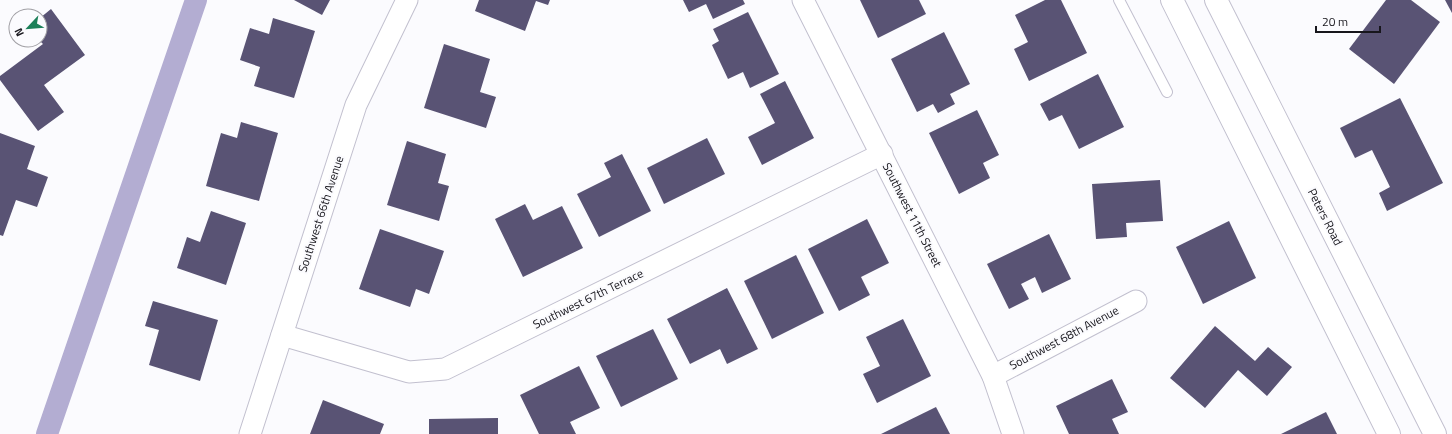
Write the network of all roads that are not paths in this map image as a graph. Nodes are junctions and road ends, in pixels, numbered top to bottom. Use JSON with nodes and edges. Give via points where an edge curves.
{"nodes":[{"id":1,"x":407,"y":0,"type":"edge"},
{"id":2,"x":803,"y":0,"type":"edge"},
{"id":3,"x":1119,"y":0,"type":"edge"},
{"id":4,"x":1172,"y":0,"type":"edge"},
{"id":5,"x":1216,"y":0,"type":"edge"},
{"id":6,"x":1167,"y":92,"type":"dead end"},
{"id":7,"x":882,"y":154,"type":"junction"},
{"id":8,"x":1136,"y":301,"type":"dead end"},
{"id":9,"x":282,"y":335,"type":"junction"},
{"id":10,"x":993,"y":376,"type":"junction"},
{"id":11,"x":250,"y":434,"type":"edge"},
{"id":12,"x":1013,"y":434,"type":"edge"},
{"id":13,"x":1389,"y":434,"type":"edge"},
{"id":14,"x":1435,"y":434,"type":"edge"}],
"edges":[{"from":1,"to":9,"type":"street","name":"Southwest 66th Avenue","via":[[356,105]]},
{"from":2,"to":7,"type":"street","name":"Southwest 11th Street"},
{"from":3,"to":6,"type":"lane"},
{"from":4,"to":13,"type":"main road"},
{"from":5,"to":14,"type":"main road","name":"Peters Road"},
{"from":7,"to":9,"type":"street","name":"Southwest 67th Terrace","via":[[445,369],[409,372]]},
{"from":7,"to":10,"type":"street","name":"Southwest 11th Street"},
{"from":8,"to":10,"type":"street","name":"Southwest 68th Avenue"},
{"from":9,"to":11,"type":"street","name":"Southwest 66th Avenue"},
{"from":10,"to":12,"type":"street","name":"Southwest 11th Street"}]}
